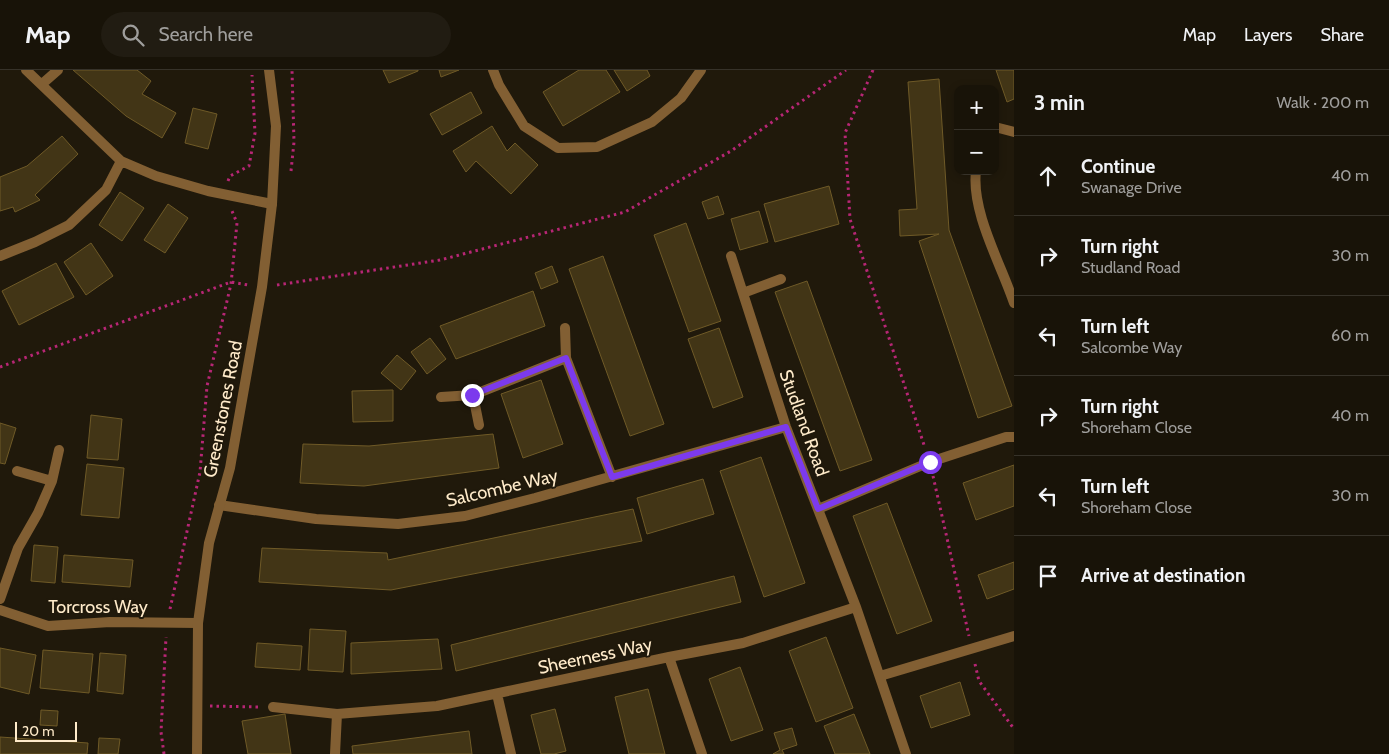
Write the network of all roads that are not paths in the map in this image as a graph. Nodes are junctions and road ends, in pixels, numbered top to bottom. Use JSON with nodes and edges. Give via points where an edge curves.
{"nodes":[{"id":1,"x":26,"y":70,"type":"edge"},
{"id":2,"x":58,"y":70,"type":"edge"},
{"id":3,"x":269,"y":70,"type":"edge"},
{"id":4,"x":493,"y":70,"type":"edge"},
{"id":5,"x":701,"y":70,"type":"edge"},
{"id":6,"x":42,"y":84,"type":"junction"},
{"id":7,"x":999,"y":128,"type":"edge"},
{"id":8,"x":1014,"y":132,"type":"edge"},
{"id":9,"x":121,"y":161,"type":"junction"},
{"id":10,"x":976,"y":175,"type":"edge"},
{"id":11,"x":272,"y":204,"type":"junction"},
{"id":12,"x":0,"y":256,"type":"edge"},
{"id":13,"x":731,"y":256,"type":"dead end"},
{"id":14,"x":781,"y":279,"type":"dead end"},
{"id":15,"x":743,"y":293,"type":"junction"},
{"id":16,"x":1014,"y":303,"type":"edge"},
{"id":17,"x":565,"y":328,"type":"dead end"},
{"id":18,"x":566,"y":358,"type":"junction"},
{"id":19,"x":472,"y":395,"type":"junction"},
{"id":20,"x":440,"y":397,"type":"dead end"},
{"id":21,"x":479,"y":425,"type":"dead end"},
{"id":22,"x":786,"y":427,"type":"junction"},
{"id":23,"x":1014,"y":437,"type":"edge"},
{"id":24,"x":59,"y":450,"type":"dead end"},
{"id":25,"x":17,"y":471,"type":"dead end"},
{"id":26,"x":612,"y":477,"type":"junction"},
{"id":27,"x":52,"y":481,"type":"junction"},
{"id":28,"x":219,"y":505,"type":"junction"},
{"id":29,"x":818,"y":509,"type":"junction"},
{"id":30,"x":0,"y":599,"type":"edge"},
{"id":31,"x":856,"y":607,"type":"junction"},
{"id":32,"x":0,"y":610,"type":"edge"},
{"id":33,"x":198,"y":623,"type":"junction"},
{"id":34,"x":1014,"y":636,"type":"edge"},
{"id":35,"x":669,"y":657,"type":"junction"},
{"id":36,"x":880,"y":676,"type":"junction"},
{"id":37,"x":497,"y":694,"type":"junction"},
{"id":38,"x":273,"y":707,"type":"road end"},
{"id":39,"x":337,"y":714,"type":"junction"},
{"id":40,"x":198,"y":754,"type":"edge"},
{"id":41,"x":335,"y":754,"type":"edge"},
{"id":42,"x":511,"y":754,"type":"edge"},
{"id":43,"x":702,"y":754,"type":"edge"},
{"id":44,"x":906,"y":754,"type":"edge"}],
"edges":[{"from":1,"to":6,"type":"street"},
{"from":2,"to":6,"type":"street"},
{"from":3,"to":11,"type":"street","name":"Greenstones Road","via":[[276,126]]},
{"from":4,"to":5,"type":"street","via":[[524,126],[558,148],[597,147],[652,122],[681,98]]},
{"from":6,"to":9,"type":"street"},
{"from":7,"to":8,"type":"street"},
{"from":9,"to":11,"type":"street","via":[[156,176]]},
{"from":9,"to":12,"type":"street","via":[[106,190],[70,224]]},
{"from":10,"to":16,"type":"street","via":[[978,205]]},
{"from":11,"to":28,"type":"street","name":"Greenstones Road","via":[[262,288],[230,468]]},
{"from":13,"to":15,"type":"street","name":"Studland Road"},
{"from":14,"to":15,"type":"street"},
{"from":15,"to":22,"type":"street","name":"Studland Road"},
{"from":17,"to":18,"type":"street"},
{"from":18,"to":19,"type":"street"},
{"from":18,"to":26,"type":"street"},
{"from":19,"to":20,"type":"street"},
{"from":19,"to":21,"type":"street"},
{"from":22,"to":26,"type":"street","name":"Salcombe Way"},
{"from":22,"to":29,"type":"street","name":"Studland Road"},
{"from":23,"to":29,"type":"street","via":[[930,462]]},
{"from":24,"to":27,"type":"street"},
{"from":25,"to":27,"type":"street"},
{"from":26,"to":28,"type":"street","name":"Salcombe Way","via":[[465,516],[398,524],[316,519]]},
{"from":27,"to":30,"type":"street","via":[[18,548]]},
{"from":28,"to":33,"type":"street","name":"Greenstones Road","via":[[209,543]]},
{"from":29,"to":31,"type":"street","name":"Studland Road"},
{"from":31,"to":35,"type":"street","name":"Sheerness Way","via":[[743,643]]},
{"from":31,"to":36,"type":"street","name":"Studland Road"},
{"from":32,"to":33,"type":"street","name":"Torcross Way","via":[[48,626],[110,622]]},
{"from":33,"to":40,"type":"street","name":"Greenstones Road"},
{"from":34,"to":36,"type":"street"},
{"from":35,"to":37,"type":"street","name":"Sheerness Way"},
{"from":35,"to":43,"type":"street"},
{"from":36,"to":44,"type":"street","name":"Studland Road"},
{"from":37,"to":39,"type":"street","name":"Sheerness Way","via":[[437,706]]},
{"from":37,"to":42,"type":"street"},
{"from":38,"to":39,"type":"street","name":"Sheerness Way"},
{"from":39,"to":41,"type":"street"}]}
